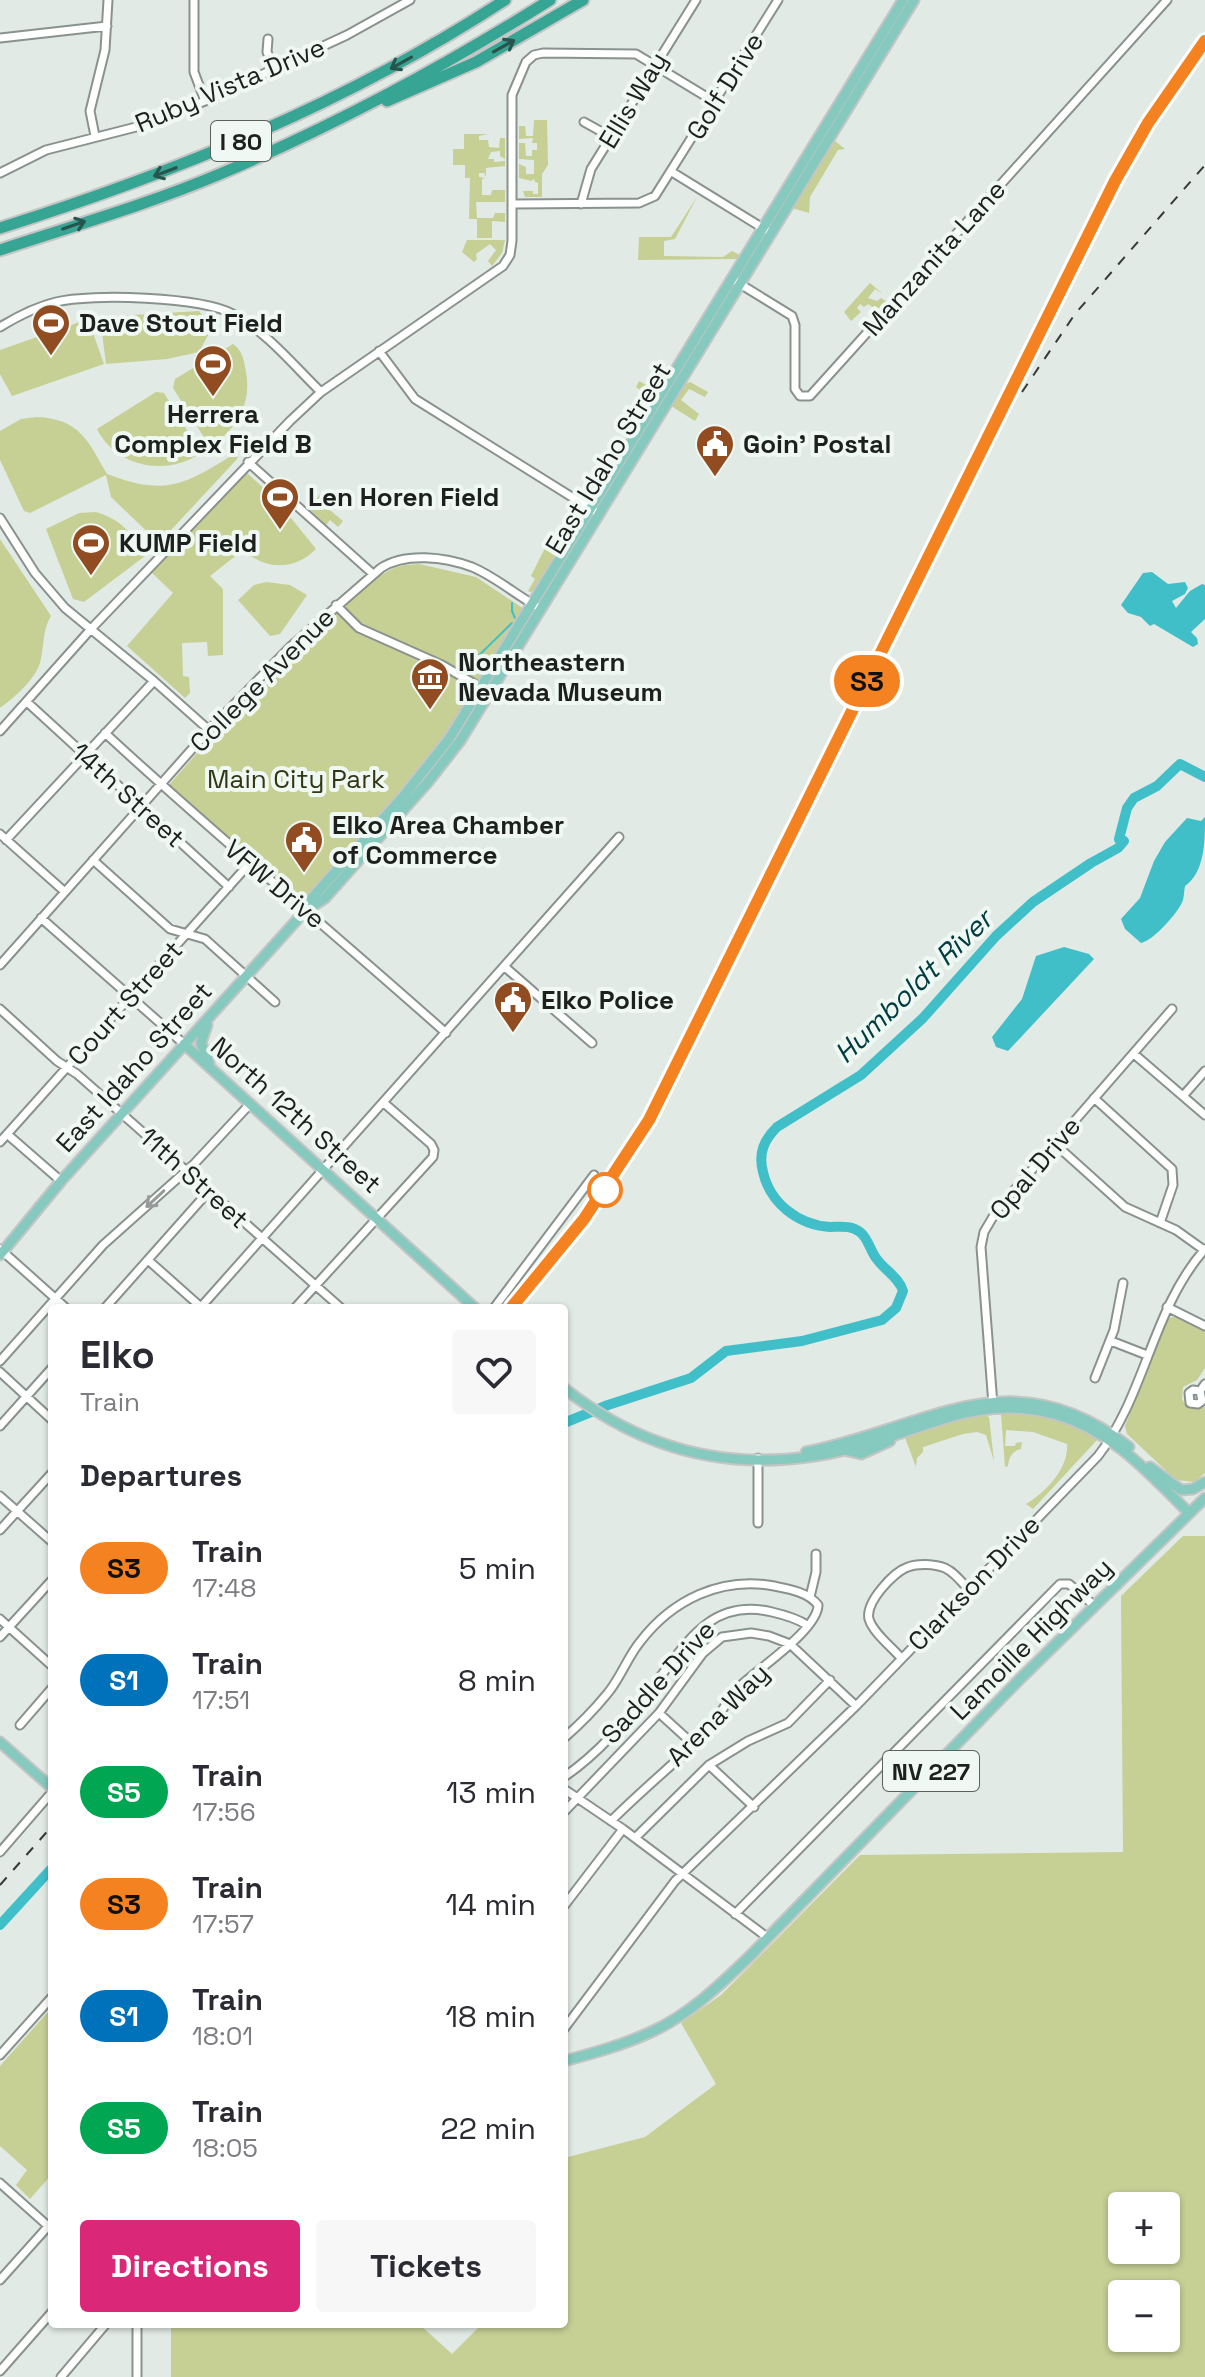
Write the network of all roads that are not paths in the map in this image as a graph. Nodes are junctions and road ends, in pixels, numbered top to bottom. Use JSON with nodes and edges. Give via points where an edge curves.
{"nodes":[{"id":1,"x":108,"y":0,"type":"edge"},
{"id":2,"x":194,"y":0,"type":"edge"},
{"id":3,"x":410,"y":0,"type":"edge"},
{"id":4,"x":502,"y":0,"type":"edge"},
{"id":5,"x":550,"y":0,"type":"edge"},
{"id":6,"x":583,"y":0,"type":"edge"},
{"id":7,"x":696,"y":0,"type":"edge"},
{"id":8,"x":778,"y":0,"type":"edge"},
{"id":9,"x":903,"y":0,"type":"edge"},
{"id":10,"x":914,"y":0,"type":"edge"},
{"id":11,"x":1167,"y":0,"type":"edge"},
{"id":12,"x":107,"y":26,"type":"junction"},
{"id":13,"x":0,"y":38,"type":"edge"},
{"id":14,"x":268,"y":39,"type":"dead end"},
{"id":15,"x":655,"y":63,"type":"junction"},
{"id":16,"x":275,"y":70,"type":"junction"},
{"id":17,"x":205,"y":101,"type":"junction"},
{"id":18,"x":715,"y":102,"type":"junction"},
{"id":19,"x":584,"y":122,"type":"dead end"},
{"id":20,"x":331,"y":123,"type":"junction"},
{"id":21,"x":95,"y":136,"type":"junction"},
{"id":22,"x":611,"y":137,"type":"junction"},
{"id":23,"x":672,"y":172,"type":"junction"},
{"id":24,"x":0,"y":173,"type":"edge"},
{"id":25,"x":513,"y":204,"type":"junction"},
{"id":26,"x":581,"y":204,"type":"junction"},
{"id":27,"x":0,"y":228,"type":"edge"},
{"id":28,"x":767,"y":231,"type":"junction"},
{"id":29,"x":0,"y":250,"type":"edge"},
{"id":30,"x":736,"y":281,"type":"junction"},
{"id":31,"x":0,"y":327,"type":"edge"},
{"id":32,"x":379,"y":351,"type":"junction"},
{"id":33,"x":321,"y":392,"type":"junction"},
{"id":34,"x":248,"y":462,"type":"junction"},
{"id":35,"x":596,"y":512,"type":"junction"},
{"id":36,"x":0,"y":518,"type":"edge"},
{"id":37,"x":566,"y":550,"type":"junction"},
{"id":38,"x":373,"y":574,"type":"junction"},
{"id":39,"x":557,"y":584,"type":"junction"},
{"id":40,"x":336,"y":605,"type":"junction"},
{"id":41,"x":537,"y":607,"type":"junction"},
{"id":42,"x":91,"y":629,"type":"junction"},
{"id":43,"x":154,"y":681,"type":"junction"},
{"id":44,"x":486,"y":690,"type":"junction"},
{"id":45,"x":27,"y":702,"type":"junction"},
{"id":46,"x":209,"y":730,"type":"junction"},
{"id":47,"x":0,"y":731,"type":"edge"},
{"id":48,"x":105,"y":733,"type":"junction"},
{"id":49,"x":83,"y":754,"type":"junction"},
{"id":50,"x":161,"y":785,"type":"junction"},
{"id":51,"x":141,"y":807,"type":"junction"},
{"id":52,"x":3,"y":837,"type":"edge"},
{"id":53,"x":619,"y":837,"type":"dead end"},
{"id":54,"x":93,"y":860,"type":"junction"},
{"id":55,"x":249,"y":864,"type":"junction"},
{"id":56,"x":229,"y":887,"type":"junction"},
{"id":57,"x":65,"y":892,"type":"junction"},
{"id":58,"x":305,"y":911,"type":"junction"},
{"id":59,"x":41,"y":918,"type":"junction"},
{"id":60,"x":185,"y":935,"type":"junction"},
{"id":61,"x":0,"y":965,"type":"edge"},
{"id":62,"x":505,"y":967,"type":"junction"},
{"id":63,"x":247,"y":975,"type":"junction"},
{"id":64,"x":129,"y":996,"type":"junction"},
{"id":65,"x":275,"y":1002,"type":"dead end"},
{"id":66,"x":0,"y":1009,"type":"edge"},
{"id":67,"x":1172,"y":1009,"type":"dead end"},
{"id":68,"x":211,"y":1015,"type":"junction"},
{"id":69,"x":446,"y":1033,"type":"junction"},
{"id":70,"x":592,"y":1043,"type":"dead end"},
{"id":71,"x":184,"y":1044,"type":"junction"},
{"id":72,"x":1134,"y":1054,"type":"junction"},
{"id":73,"x":68,"y":1067,"type":"junction"},
{"id":74,"x":1205,"y":1071,"type":"edge"},
{"id":75,"x":214,"y":1073,"type":"junction"},
{"id":76,"x":1183,"y":1096,"type":"junction"},
{"id":77,"x":1094,"y":1098,"type":"junction"},
{"id":78,"x":384,"y":1103,"type":"junction"},
{"id":79,"x":250,"y":1104,"type":"junction"},
{"id":80,"x":123,"y":1114,"type":"junction"},
{"id":81,"x":1205,"y":1115,"type":"edge"},
{"id":82,"x":7,"y":1134,"type":"junction"},
{"id":83,"x":0,"y":1142,"type":"edge"},
{"id":84,"x":1055,"y":1144,"type":"junction"},
{"id":85,"x":324,"y":1170,"type":"junction"},
{"id":86,"x":185,"y":1171,"type":"junction"},
{"id":87,"x":594,"y":1175,"type":"dead end"},
{"id":88,"x":61,"y":1181,"type":"junction"},
{"id":89,"x":209,"y":1191,"type":"junction"},
{"id":90,"x":376,"y":1218,"type":"junction"},
{"id":91,"x":1160,"y":1223,"type":"junction"},
{"id":92,"x":262,"y":1239,"type":"junction"},
{"id":93,"x":1204,"y":1250,"type":"edge"},
{"id":94,"x":1,"y":1252,"type":"edge"},
{"id":95,"x":148,"y":1260,"type":"junction"},
{"id":96,"x":1123,"y":1283,"type":"dead end"},
{"id":97,"x":316,"y":1286,"type":"junction"},
{"id":98,"x":55,"y":1298,"type":"junction"},
{"id":99,"x":50,"y":1304,"type":"edge"},
{"id":100,"x":62,"y":1304,"type":"edge"},
{"id":101,"x":109,"y":1304,"type":"edge"},
{"id":102,"x":197,"y":1304,"type":"edge"},
{"id":103,"x":205,"y":1304,"type":"edge"},
{"id":104,"x":299,"y":1304,"type":"edge"},
{"id":105,"x":336,"y":1304,"type":"edge"},
{"id":106,"x":472,"y":1304,"type":"edge"},
{"id":107,"x":497,"y":1304,"type":"edge"},
{"id":108,"x":48,"y":1306,"type":"edge"},
{"id":109,"x":1167,"y":1307,"type":"junction"},
{"id":110,"x":1205,"y":1326,"type":"edge"},
{"id":111,"x":1111,"y":1341,"type":"junction"},
{"id":112,"x":1147,"y":1355,"type":"junction"},
{"id":113,"x":0,"y":1361,"type":"edge"},
{"id":114,"x":0,"y":1372,"type":"edge"},
{"id":115,"x":48,"y":1372,"type":"edge"},
{"id":116,"x":1095,"y":1378,"type":"dead end"},
{"id":117,"x":568,"y":1391,"type":"edge"},
{"id":118,"x":26,"y":1397,"type":"junction"},
{"id":119,"x":993,"y":1404,"type":"junction"},
{"id":120,"x":48,"y":1416,"type":"edge"},
{"id":121,"x":0,"y":1426,"type":"edge"},
{"id":122,"x":1110,"y":1437,"type":"junction"},
{"id":123,"x":758,"y":1458,"type":"junction"},
{"id":124,"x":1149,"y":1466,"type":"junction"},
{"id":125,"x":48,"y":1477,"type":"edge"},
{"id":126,"x":1205,"y":1483,"type":"edge"},
{"id":127,"x":0,"y":1496,"type":"edge"},
{"id":128,"x":1205,"y":1498,"type":"edge"},
{"id":129,"x":17,"y":1511,"type":"junction"},
{"id":130,"x":1189,"y":1511,"type":"junction"},
{"id":131,"x":758,"y":1523,"type":"dead end"},
{"id":132,"x":0,"y":1530,"type":"edge"},
{"id":133,"x":48,"y":1538,"type":"edge"},
{"id":134,"x":816,"y":1554,"type":"dead end"},
{"id":135,"x":48,"y":1584,"type":"edge"},
{"id":136,"x":968,"y":1589,"type":"junction"},
{"id":137,"x":810,"y":1597,"type":"junction"},
{"id":138,"x":1095,"y":1606,"type":"junction"},
{"id":139,"x":0,"y":1619,"type":"edge"},
{"id":140,"x":807,"y":1625,"type":"junction"},
{"id":141,"x":9,"y":1627,"type":"junction"},
{"id":142,"x":0,"y":1637,"type":"edge"},
{"id":143,"x":790,"y":1644,"type":"junction"},
{"id":144,"x":901,"y":1658,"type":"junction"},
{"id":145,"x":48,"y":1662,"type":"edge"},
{"id":146,"x":830,"y":1680,"type":"junction"},
{"id":147,"x":48,"y":1693,"type":"edge"},
{"id":148,"x":856,"y":1706,"type":"junction"},
{"id":149,"x":659,"y":1713,"type":"junction"},
{"id":150,"x":20,"y":1725,"type":"dead end"},
{"id":151,"x":568,"y":1734,"type":"edge"},
{"id":152,"x":0,"y":1742,"type":"edge"},
{"id":153,"x":693,"y":1744,"type":"junction"},
{"id":154,"x":709,"y":1765,"type":"junction"},
{"id":155,"x":568,"y":1774,"type":"edge"},
{"id":156,"x":48,"y":1786,"type":"edge"},
{"id":157,"x":568,"y":1792,"type":"edge"},
{"id":158,"x":48,"y":1795,"type":"edge"},
{"id":159,"x":575,"y":1797,"type":"junction"},
{"id":160,"x":568,"y":1807,"type":"edge"},
{"id":161,"x":754,"y":1807,"type":"junction"},
{"id":162,"x":611,"y":1821,"type":"junction"},
{"id":163,"x":623,"y":1829,"type":"junction"},
{"id":164,"x":635,"y":1838,"type":"junction"},
{"id":165,"x":0,"y":1852,"type":"edge"},
{"id":166,"x":682,"y":1874,"type":"junction"},
{"id":167,"x":568,"y":1901,"type":"edge"},
{"id":168,"x":735,"y":1914,"type":"junction"},
{"id":169,"x":768,"y":1938,"type":"junction"},
{"id":170,"x":48,"y":2005,"type":"edge"},
{"id":171,"x":568,"y":2024,"type":"edge"},
{"id":172,"x":0,"y":2055,"type":"edge"},
{"id":173,"x":568,"y":2060,"type":"edge"},
{"id":174,"x":0,"y":2183,"type":"edge"},
{"id":175,"x":48,"y":2222,"type":"edge"},
{"id":176,"x":48,"y":2226,"type":"edge"},
{"id":177,"x":0,"y":2280,"type":"edge"},
{"id":178,"x":48,"y":2317,"type":"edge"},
{"id":179,"x":103,"y":2328,"type":"edge"},
{"id":180,"x":137,"y":2328,"type":"edge"},
{"id":181,"x":0,"y":2371,"type":"edge"},
{"id":182,"x":61,"y":2377,"type":"edge"},
{"id":183,"x":137,"y":2377,"type":"edge"}],
"edges":[{"from":1,"to":12,"type":"street"},
{"from":2,"to":17,"type":"street","via":[[194,72]]},
{"from":3,"to":16,"type":"street","name":"Ruby Vista Drive"},
{"from":4,"to":27,"type":"highway","number":"I 80","one_way":true,"via":[[376,77],[255,135],[138,182]]},
{"from":5,"to":20,"type":"highway","number":"I 80"},
{"from":20,"to":6,"type":"highway","one_way":true,"via":[[438,81]]},
{"from":7,"to":15,"type":"street","name":"Ellis Way"},
{"from":8,"to":18,"type":"street","name":"Golf Drive"},
{"from":9,"to":28,"type":"main road","name":"East Idaho Street"},
{"from":10,"to":28,"type":"main road","name":"East Idaho Street"},
{"from":11,"to":30,"type":"street","name":"Manzanita Lane","via":[[810,396],[800,396],[795,389],[791,315]]},
{"from":12,"to":13,"type":"street"},
{"from":12,"to":21,"type":"street","via":[[90,111]]},
{"from":14,"to":16,"type":"street"},
{"from":15,"to":18,"type":"street"},
{"from":15,"to":22,"type":"street","name":"Ellis Way"},
{"from":15,"to":25,"type":"street","via":[[630,53],[540,53],[528,60],[512,98]]},
{"from":16,"to":17,"type":"street","name":"Ruby Vista Drive"},
{"from":17,"to":21,"type":"street","name":"Ruby Vista Drive","via":[[140,126]]},
{"from":18,"to":23,"type":"street","name":"Golf Drive"},
{"from":19,"to":22,"type":"street"},
{"from":29,"to":20,"type":"highway","number":"I 80","one_way":true,"via":[[219,174]]},
{"from":21,"to":24,"type":"street","name":"Ruby Vista Drive","via":[[46,150]]},
{"from":22,"to":26,"type":"street","name":"Ellis Way","via":[[591,169]]},
{"from":23,"to":26,"type":"street","name":"Golf Drive","via":[[648,201]]},
{"from":23,"to":28,"type":"street"},
{"from":25,"to":26,"type":"street","name":"Golf Drive"},
{"from":25,"to":32,"type":"street","via":[[512,248],[503,266]]},
{"from":28,"to":30,"type":"main road","name":"East Idaho Street"},
{"from":30,"to":35,"type":"main road","name":"East Idaho Street"},
{"from":31,"to":33,"type":"street","via":[[39,306],[82,298],[204,303],[251,326]]},
{"from":32,"to":33,"type":"street"},
{"from":32,"to":35,"type":"street","via":[[415,399]]},
{"from":33,"to":34,"type":"street"},
{"from":34,"to":38,"type":"street"},
{"from":34,"to":42,"type":"street"},
{"from":35,"to":37,"type":"main road","name":"East Idaho Street"},
{"from":35,"to":39,"type":"main road","name":"East Idaho Street"},
{"from":36,"to":42,"type":"street","via":[[44,585]]},
{"from":37,"to":39,"type":"main road"},
{"from":37,"to":41,"type":"main road","name":"East Idaho Street"},
{"from":38,"to":40,"type":"street","name":"College Avenue"},
{"from":38,"to":41,"type":"street","name":"College Avenue","via":[[402,558],[453,563],[475,568]]},
{"from":39,"to":41,"type":"main road","name":"East Idaho Street"},
{"from":40,"to":44,"type":"street","via":[[359,628]]},
{"from":40,"to":46,"type":"street","name":"College Avenue"},
{"from":41,"to":44,"type":"main road","name":"East Idaho Street"},
{"from":42,"to":43,"type":"street"},
{"from":42,"to":45,"type":"street"},
{"from":43,"to":46,"type":"street"},
{"from":43,"to":48,"type":"street"},
{"from":44,"to":58,"type":"main road","name":"East Idaho Street","via":[[460,741],[428,782],[325,898]]},
{"from":45,"to":47,"type":"street"},
{"from":45,"to":49,"type":"street","name":"14th Street"},
{"from":46,"to":50,"type":"street","name":"College Avenue"},
{"from":48,"to":49,"type":"street"},
{"from":48,"to":50,"type":"street","name":"VFW Drive"},
{"from":49,"to":51,"type":"street","name":"14th Street"},
{"from":49,"to":52,"type":"street"},
{"from":50,"to":51,"type":"street","name":"College Avenue"},
{"from":50,"to":55,"type":"street","name":"VFW Drive"},
{"from":51,"to":54,"type":"street","name":"College Avenue"},
{"from":51,"to":56,"type":"street","name":"14th Street"},
{"from":52,"to":57,"type":"street"},
{"from":53,"to":62,"type":"street"},
{"from":54,"to":57,"type":"street","name":"College Avenue"},
{"from":54,"to":60,"type":"street","via":[[170,929]]},
{"from":55,"to":56,"type":"street","name":"Court Street"},
{"from":55,"to":58,"type":"street","name":"VFW Drive"},
{"from":56,"to":60,"type":"street","name":"Court Street"},
{"from":57,"to":59,"type":"street","name":"College Avenue"},
{"from":58,"to":63,"type":"main road","name":"East Idaho Street"},
{"from":58,"to":69,"type":"street","name":"VFW Drive"},
{"from":59,"to":61,"type":"street","name":"College Avenue"},
{"from":59,"to":64,"type":"street","name":"North 12th Street"},
{"from":60,"to":63,"type":"street","via":[[205,939]]},
{"from":60,"to":64,"type":"street","name":"Court Street"},
{"from":62,"to":69,"type":"street"},
{"from":62,"to":70,"type":"street"},
{"from":63,"to":65,"type":"street"},
{"from":63,"to":68,"type":"main road","name":"East Idaho Street"},
{"from":64,"to":71,"type":"street","name":"North 12th Street"},
{"from":64,"to":73,"type":"street","name":"Court Street"},
{"from":66,"to":73,"type":"street","name":"11th Street"},
{"from":67,"to":72,"type":"street","name":"Opal Drive"},
{"from":68,"to":71,"type":"main road","name":"East Idaho Street"},
{"from":68,"to":75,"type":"main road","via":[[201,1043]]},
{"from":69,"to":78,"type":"street"},
{"from":71,"to":75,"type":"main road","name":"North 12th Street"},
{"from":71,"to":80,"type":"main road","name":"East Idaho Street"},
{"from":72,"to":76,"type":"street"},
{"from":72,"to":77,"type":"street","name":"Opal Drive"},
{"from":73,"to":80,"type":"street","name":"11th Street"},
{"from":73,"to":82,"type":"street","name":"Court Street"},
{"from":74,"to":76,"type":"street"},
{"from":75,"to":79,"type":"main road","name":"North 12th Street"},
{"from":76,"to":81,"type":"street"},
{"from":77,"to":84,"type":"street","name":"Opal Drive"},
{"from":77,"to":91,"type":"street","via":[[1172,1169],[1173,1185]]},
{"from":78,"to":85,"type":"street"},
{"from":78,"to":90,"type":"street","via":[[434,1150]]},
{"from":79,"to":85,"type":"main road","name":"North 12th Street"},
{"from":79,"to":86,"type":"street"},
{"from":80,"to":86,"type":"street","name":"11th Street"},
{"from":80,"to":88,"type":"main road","name":"East Idaho Street"},
{"from":82,"to":83,"type":"street","name":"Court Street"},
{"from":82,"to":88,"type":"street"},
{"from":84,"to":91,"type":"street","via":[[1125,1207]]},
{"from":84,"to":119,"type":"street","name":"Opal Drive","via":[[997,1210],[982,1240]]},
{"from":85,"to":90,"type":"main road","name":"North 12th Street"},
{"from":85,"to":92,"type":"street"},
{"from":86,"to":89,"type":"street","name":"11th Street"},
{"from":86,"to":98,"type":"street","one_way":true,"via":[[103,1245]]},
{"from":87,"to":107,"type":"street"},
{"from":88,"to":94,"type":"main road","name":"East Idaho Street"},
{"from":89,"to":92,"type":"street","name":"11th Street"},
{"from":89,"to":95,"type":"street"},
{"from":90,"to":97,"type":"street"},
{"from":90,"to":106,"type":"main road","name":"North 12th Street"},
{"from":91,"to":93,"type":"street"},
{"from":92,"to":97,"type":"street","name":"11th Street"},
{"from":92,"to":103,"type":"street"},
{"from":93,"to":109,"type":"street","name":"Clarkson Drive"},
{"from":94,"to":98,"type":"street"},
{"from":95,"to":101,"type":"street"},
{"from":95,"to":102,"type":"street"},
{"from":96,"to":111,"type":"street"},
{"from":97,"to":104,"type":"street"},
{"from":97,"to":105,"type":"street","name":"11th Street"},
{"from":98,"to":99,"type":"street"},
{"from":98,"to":100,"type":"street"},
{"from":108,"to":113,"type":"street"},
{"from":109,"to":110,"type":"street"},
{"from":109,"to":112,"type":"street","name":"Clarkson Drive"},
{"from":111,"to":112,"type":"street"},
{"from":111,"to":116,"type":"street"},
{"from":112,"to":122,"type":"street","name":"Clarkson Drive"},
{"from":114,"to":118,"type":"street"},
{"from":115,"to":118,"type":"street"},
{"from":117,"to":123,"type":"main road","via":[[663,1445],[706,1456]]},
{"from":118,"to":120,"type":"street"},
{"from":118,"to":121,"type":"street"},
{"from":119,"to":122,"type":"main road","via":[[1057,1415]]},
{"from":119,"to":123,"type":"main road","via":[[946,1409],[840,1445]]},
{"from":119,"to":123,"type":"main road","via":[[845,1450],[803,1459]]},
{"from":122,"to":124,"type":"main road"},
{"from":122,"to":130,"type":"main road"},
{"from":122,"to":136,"type":"street","name":"Clarkson Drive","via":[[1098,1456]]},
{"from":123,"to":131,"type":"street"},
{"from":124,"to":126,"type":"main road","via":[[1181,1490]]},
{"from":124,"to":130,"type":"main road"},
{"from":125,"to":129,"type":"street"},
{"from":126,"to":130,"type":"main road","name":"Lamoille Highway","number":"NV 227"},
{"from":127,"to":129,"type":"street"},
{"from":128,"to":130,"type":"main road","name":"Lamoille Highway","number":"NV 227"},
{"from":129,"to":132,"type":"street"},
{"from":129,"to":133,"type":"street"},
{"from":130,"to":138,"type":"main road","name":"Lamoille Highway","number":"NV 227"},
{"from":134,"to":137,"type":"street"},
{"from":135,"to":141,"type":"street"},
{"from":136,"to":144,"type":"street","name":"Clarkson Drive"},
{"from":136,"to":144,"type":"street","via":[[941,1567],[906,1567],[891,1580],[872,1601],[868,1615]]},
{"from":137,"to":140,"type":"street","via":[[818,1609]]},
{"from":137,"to":151,"type":"street","via":[[739,1582],[710,1589],[677,1607],[640,1641],[609,1693]]},
{"from":138,"to":168,"type":"street","via":[[1069,1584],[1060,1584]]},
{"from":138,"to":169,"type":"main road","name":"Lamoille Highway","number":"NV 227"},
{"from":139,"to":141,"type":"street"},
{"from":140,"to":143,"type":"street"},
{"from":140,"to":155,"type":"street","name":"Saddle Drive","via":[[753,1609],[711,1619],[669,1661],[613,1732]]},
{"from":141,"to":142,"type":"street"},
{"from":141,"to":145,"type":"street"},
{"from":143,"to":146,"type":"street"},
{"from":143,"to":149,"type":"street","via":[[751,1633],[722,1637],[703,1653]]},
{"from":143,"to":153,"type":"street","name":"Arena Way","via":[[737,1689]]},
{"from":144,"to":148,"type":"street","name":"Clarkson Drive"},
{"from":146,"to":148,"type":"street"},
{"from":146,"to":154,"type":"street","via":[[788,1723]]},
{"from":147,"to":150,"type":"street"},
{"from":148,"to":161,"type":"street","name":"Clarkson Drive"},
{"from":149,"to":153,"type":"street"},
{"from":149,"to":159,"type":"street"},
{"from":152,"to":156,"type":"main road"},
{"from":153,"to":162,"type":"street","name":"Arena Way"},
{"from":154,"to":161,"type":"street"},
{"from":154,"to":164,"type":"street"},
{"from":157,"to":159,"type":"street"},
{"from":158,"to":165,"type":"street"},
{"from":159,"to":160,"type":"street"},
{"from":159,"to":162,"type":"street"},
{"from":161,"to":166,"type":"street","name":"Clarkson Drive"},
{"from":162,"to":163,"type":"street"},
{"from":163,"to":164,"type":"street"},
{"from":163,"to":167,"type":"street"},
{"from":164,"to":166,"type":"street"},
{"from":166,"to":168,"type":"street"},
{"from":166,"to":171,"type":"street","name":"Clarkson Drive"},
{"from":168,"to":169,"type":"street"},
{"from":169,"to":173,"type":"main road","number":"NV 227","via":[[703,1998],[654,2031]]},
{"from":170,"to":172,"type":"street"},
{"from":174,"to":175,"type":"street"},
{"from":176,"to":177,"type":"street"},
{"from":178,"to":181,"type":"street"},
{"from":179,"to":182,"type":"street"},
{"from":180,"to":183,"type":"street"}]}
